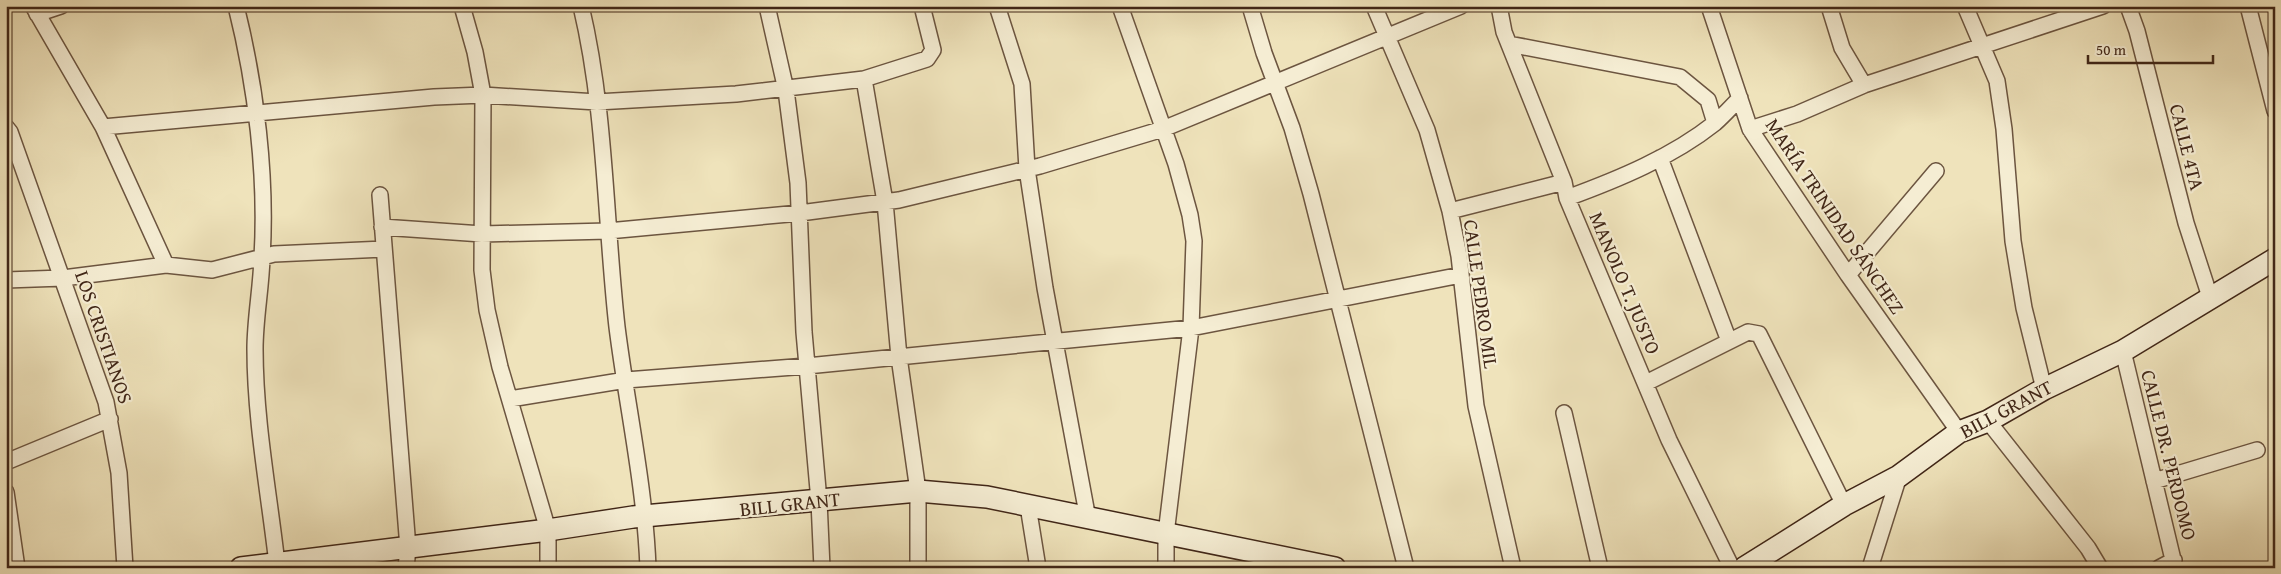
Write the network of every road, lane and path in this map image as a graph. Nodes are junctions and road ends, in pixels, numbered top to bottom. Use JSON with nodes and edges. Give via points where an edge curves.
{"nodes":[{"id":1,"x":61,"y":6,"type":"edge"},
{"id":2,"x":236,"y":6,"type":"edge"},
{"id":3,"x":462,"y":6,"type":"edge"},
{"id":4,"x":582,"y":6,"type":"edge"},
{"id":5,"x":767,"y":6,"type":"edge"},
{"id":6,"x":922,"y":6,"type":"edge"},
{"id":7,"x":997,"y":6,"type":"edge"},
{"id":8,"x":1120,"y":6,"type":"edge"},
{"id":9,"x":1250,"y":6,"type":"edge"},
{"id":10,"x":1374,"y":6,"type":"edge"},
{"id":11,"x":1461,"y":6,"type":"edge"},
{"id":12,"x":1499,"y":6,"type":"edge"},
{"id":13,"x":1710,"y":6,"type":"edge"},
{"id":14,"x":1828,"y":6,"type":"edge"},
{"id":15,"x":1965,"y":6,"type":"edge"},
{"id":16,"x":2103,"y":6,"type":"edge"},
{"id":17,"x":2128,"y":6,"type":"edge"},
{"id":18,"x":2248,"y":6,"type":"edge"},
{"id":19,"x":35,"y":10,"type":"edge"},
{"id":20,"x":1386,"y":37,"type":"junction"},
{"id":21,"x":1509,"y":44,"type":"junction"},
{"id":22,"x":1983,"y":45,"type":"junction"},
{"id":23,"x":864,"y":80,"type":"junction"},
{"id":24,"x":1275,"y":83,"type":"junction"},
{"id":25,"x":1864,"y":85,"type":"junction"},
{"id":26,"x":786,"y":90,"type":"junction"},
{"id":27,"x":483,"y":95,"type":"junction"},
{"id":28,"x":1740,"y":98,"type":"junction"},
{"id":29,"x":598,"y":102,"type":"junction"},
{"id":30,"x":2275,"y":111,"type":"edge"},
{"id":31,"x":256,"y":112,"type":"junction"},
{"id":32,"x":1715,"y":122,"type":"junction"},
{"id":33,"x":103,"y":127,"type":"junction"},
{"id":34,"x":6,"y":128,"type":"edge"},
{"id":35,"x":1163,"y":129,"type":"junction"},
{"id":36,"x":1750,"y":129,"type":"junction"},
{"id":37,"x":1660,"y":158,"type":"junction"},
{"id":38,"x":1027,"y":169,"type":"junction"},
{"id":39,"x":1936,"y":171,"type":"dead end"},
{"id":40,"x":1564,"y":182,"type":"junction"},
{"id":41,"x":380,"y":195,"type":"dead end"},
{"id":42,"x":1567,"y":198,"type":"junction"},
{"id":43,"x":885,"y":202,"type":"junction"},
{"id":44,"x":1450,"y":212,"type":"junction"},
{"id":45,"x":800,"y":213,"type":"junction"},
{"id":46,"x":382,"y":227,"type":"junction"},
{"id":47,"x":608,"y":231,"type":"junction"},
{"id":48,"x":482,"y":234,"type":"junction"},
{"id":49,"x":384,"y":249,"type":"junction"},
{"id":50,"x":262,"y":258,"type":"junction"},
{"id":51,"x":2275,"y":259,"type":"edge"},
{"id":52,"x":166,"y":265,"type":"junction"},
{"id":53,"x":1461,"y":275,"type":"junction"},
{"id":54,"x":1848,"y":275,"type":"junction"},
{"id":55,"x":63,"y":278,"type":"junction"},
{"id":56,"x":6,"y":280,"type":"edge"},
{"id":57,"x":2210,"y":297,"type":"junction"},
{"id":58,"x":1338,"y":299,"type":"junction"},
{"id":59,"x":1191,"y":328,"type":"junction"},
{"id":60,"x":1729,"y":341,"type":"junction"},
{"id":61,"x":1055,"y":342,"type":"junction"},
{"id":62,"x":2123,"y":351,"type":"junction"},
{"id":63,"x":899,"y":357,"type":"junction"},
{"id":64,"x":807,"y":366,"type":"junction"},
{"id":65,"x":626,"y":380,"type":"junction"},
{"id":66,"x":1646,"y":383,"type":"junction"},
{"id":67,"x":2044,"y":388,"type":"junction"},
{"id":68,"x":510,"y":399,"type":"junction"},
{"id":69,"x":1564,"y":414,"type":"dead end"},
{"id":70,"x":110,"y":419,"type":"junction"},
{"id":71,"x":1988,"y":421,"type":"junction"},
{"id":72,"x":1959,"y":432,"type":"junction"},
{"id":73,"x":2258,"y":450,"type":"dead end"},
{"id":74,"x":6,"y":462,"type":"edge"},
{"id":75,"x":1899,"y":476,"type":"junction"},
{"id":76,"x":2154,"y":482,"type":"junction"},
{"id":77,"x":918,"y":491,"type":"junction"},
{"id":78,"x":6,"y":492,"type":"edge"},
{"id":79,"x":819,"y":501,"type":"junction"},
{"id":80,"x":1844,"y":505,"type":"junction"},
{"id":81,"x":1028,"y":506,"type":"junction"},
{"id":82,"x":646,"y":516,"type":"junction"},
{"id":83,"x":1088,"y":519,"type":"junction"},
{"id":84,"x":548,"y":530,"type":"junction"},
{"id":85,"x":1166,"y":534,"type":"junction"},
{"id":86,"x":407,"y":558,"type":"edge"},
{"id":87,"x":1289,"y":563,"type":"edge"},
{"id":88,"x":277,"y":564,"type":"junction"},
{"id":89,"x":2175,"y":564,"type":"edge"},
{"id":90,"x":17,"y":568,"type":"edge"},
{"id":91,"x":126,"y":568,"type":"edge"},
{"id":92,"x":241,"y":568,"type":"edge"},
{"id":93,"x":548,"y":568,"type":"edge"},
{"id":94,"x":648,"y":568,"type":"edge"},
{"id":95,"x":822,"y":568,"type":"edge"},
{"id":96,"x":918,"y":568,"type":"edge"},
{"id":97,"x":1038,"y":568,"type":"edge"},
{"id":98,"x":1166,"y":568,"type":"edge"},
{"id":99,"x":1335,"y":568,"type":"edge"},
{"id":100,"x":1406,"y":568,"type":"edge"},
{"id":101,"x":1513,"y":568,"type":"edge"},
{"id":102,"x":1600,"y":568,"type":"edge"},
{"id":103,"x":1732,"y":568,"type":"edge"},
{"id":104,"x":1744,"y":568,"type":"edge"},
{"id":105,"x":1870,"y":568,"type":"edge"},
{"id":106,"x":2100,"y":568,"type":"edge"},
{"id":107,"x":2159,"y":568,"type":"edge"}],
"edges":[{"from":1,"to":19,"type":"street"},
{"from":2,"to":31,"type":"street"},
{"from":3,"to":27,"type":"street"},
{"from":4,"to":29,"type":"street"},
{"from":5,"to":26,"type":"street"},
{"from":6,"to":23,"type":"street","via":[[932,55]]},
{"from":7,"to":38,"type":"street","via":[[1022,84]]},
{"from":8,"to":35,"type":"street"},
{"from":9,"to":24,"type":"street"},
{"from":10,"to":20,"type":"street","name":"CALLE PEDRO MIL"},
{"from":11,"to":20,"type":"street"},
{"from":12,"to":21,"type":"street","name":"MANOLO T. JUSTO"},
{"from":13,"to":28,"type":"street","name":"MARÍA TRINIDAD SÁNCHEZ"},
{"from":14,"to":25,"type":"street","via":[[1842,48]]},
{"from":15,"to":22,"type":"street"},
{"from":16,"to":22,"type":"street"},
{"from":17,"to":57,"type":"street","name":"CALLE 4TA","via":[[2186,223]]},
{"from":18,"to":30,"type":"street"},
{"from":19,"to":33,"type":"street"},
{"from":20,"to":24,"type":"street"},
{"from":20,"to":44,"type":"street","name":"CALLE PEDRO MIL","via":[[1427,130]]},
{"from":21,"to":32,"type":"street","via":[[1680,77],[1708,100]]},
{"from":21,"to":40,"type":"street","name":"MANOLO T. JUSTO"},
{"from":22,"to":25,"type":"street"},
{"from":22,"to":67,"type":"street","via":[[1997,81],[2013,242],[2024,308]]},
{"from":23,"to":26,"type":"street"},
{"from":23,"to":43,"type":"street"},
{"from":24,"to":35,"type":"street"},
{"from":24,"to":58,"type":"street","via":[[1292,128]]},
{"from":25,"to":36,"type":"street","via":[[1796,114]]},
{"from":26,"to":29,"type":"street"},
{"from":26,"to":45,"type":"street"},
{"from":27,"to":29,"type":"street"},
{"from":27,"to":31,"type":"street"},
{"from":27,"to":48,"type":"street"},
{"from":28,"to":32,"type":"street"},
{"from":28,"to":36,"type":"street","name":"MARÍA TRINIDAD SÁNCHEZ"},
{"from":29,"to":47,"type":"street"},
{"from":31,"to":33,"type":"street"},
{"from":31,"to":50,"type":"street","via":[[262,192]]},
{"from":32,"to":37,"type":"street"},
{"from":33,"to":52,"type":"street"},
{"from":34,"to":55,"type":"street","name":"LOS CRISTIANOS"},
{"from":35,"to":38,"type":"street"},
{"from":35,"to":59,"type":"street","via":[[1176,164],[1194,241]]},
{"from":36,"to":54,"type":"street","name":"MARÍA TRINIDAD SÁNCHEZ"},
{"from":37,"to":42,"type":"street"},
{"from":37,"to":60,"type":"street"},
{"from":38,"to":43,"type":"street"},
{"from":38,"to":61,"type":"street"},
{"from":39,"to":54,"type":"street"},
{"from":40,"to":42,"type":"street","name":"MANOLO T. JUSTO"},
{"from":40,"to":44,"type":"street"},
{"from":41,"to":46,"type":"street"},
{"from":42,"to":66,"type":"street","name":"MANOLO T. JUSTO"},
{"from":43,"to":45,"type":"street"},
{"from":43,"to":63,"type":"street"},
{"from":44,"to":53,"type":"street","name":"CALLE PEDRO MIL"},
{"from":45,"to":47,"type":"street"},
{"from":45,"to":64,"type":"street"},
{"from":46,"to":48,"type":"street"},
{"from":46,"to":49,"type":"street"},
{"from":47,"to":48,"type":"street"},
{"from":47,"to":65,"type":"street"},
{"from":48,"to":68,"type":"street","via":[[487,310]]},
{"from":49,"to":50,"type":"street","via":[[274,254]]},
{"from":49,"to":86,"type":"street"},
{"from":50,"to":52,"type":"street","via":[[212,270]]},
{"from":50,"to":88,"type":"street","via":[[256,321],[257,392]]},
{"from":51,"to":57,"type":"street","name":"BILL GRANT"},
{"from":52,"to":55,"type":"street"},
{"from":53,"to":58,"type":"street"},
{"from":53,"to":101,"type":"street","name":"CALLE PEDRO MIL","via":[[1476,406]]},
{"from":54,"to":72,"type":"street","name":"MARÍA TRINIDAD SÁNCHEZ"},
{"from":55,"to":56,"type":"street"},
{"from":55,"to":70,"type":"street","name":"LOS CRISTIANOS"},
{"from":57,"to":62,"type":"street","name":"BILL GRANT"},
{"from":58,"to":59,"type":"street"},
{"from":58,"to":100,"type":"street"},
{"from":59,"to":61,"type":"street"},
{"from":59,"to":85,"type":"street"},
{"from":60,"to":66,"type":"street"},
{"from":60,"to":80,"type":"street","via":[[1748,332],[1759,334]]},
{"from":61,"to":63,"type":"street"},
{"from":61,"to":83,"type":"street"},
{"from":62,"to":67,"type":"street","name":"BILL GRANT"},
{"from":62,"to":76,"type":"street","name":"CALLE DR. PERDOMO"},
{"from":63,"to":64,"type":"street"},
{"from":63,"to":77,"type":"street"},
{"from":64,"to":65,"type":"street"},
{"from":64,"to":79,"type":"street"},
{"from":65,"to":68,"type":"street"},
{"from":65,"to":82,"type":"street"},
{"from":66,"to":103,"type":"street","name":"MANOLO T. JUSTO","via":[[1669,440]]},
{"from":67,"to":71,"type":"street","name":"BILL GRANT"},
{"from":68,"to":84,"type":"street"},
{"from":69,"to":102,"type":"street"},
{"from":70,"to":74,"type":"street"},
{"from":70,"to":91,"type":"street","name":"LOS CRISTIANOS","via":[[119,473]]},
{"from":71,"to":72,"type":"street","name":"BILL GRANT"},
{"from":71,"to":106,"type":"street","via":[[2088,548]]},
{"from":72,"to":75,"type":"street","name":"BILL GRANT"},
{"from":73,"to":76,"type":"street"},
{"from":75,"to":80,"type":"street","name":"BILL GRANT"},
{"from":75,"to":105,"type":"street"},
{"from":76,"to":89,"type":"street","name":"CALLE DR. PERDOMO"},
{"from":77,"to":79,"type":"street","name":"BILL GRANT"},
{"from":77,"to":81,"type":"street","name":"BILL GRANT","via":[[987,497]]},
{"from":77,"to":96,"type":"street"},
{"from":78,"to":90,"type":"street"},
{"from":79,"to":82,"type":"street","name":"BILL GRANT"},
{"from":79,"to":95,"type":"street"},
{"from":80,"to":104,"type":"street","name":"BILL GRANT"},
{"from":81,"to":83,"type":"street","name":"BILL GRANT"},
{"from":81,"to":97,"type":"street"},
{"from":82,"to":84,"type":"street","name":"BILL GRANT"},
{"from":82,"to":94,"type":"street"},
{"from":83,"to":85,"type":"street","name":"BILL GRANT"},
{"from":84,"to":86,"type":"street","name":"BILL GRANT"},
{"from":84,"to":93,"type":"street"},
{"from":85,"to":87,"type":"street","name":"BILL GRANT"},
{"from":85,"to":98,"type":"street"},
{"from":86,"to":88,"type":"street","name":"BILL GRANT"},
{"from":87,"to":99,"type":"street","name":"BILL GRANT"},
{"from":88,"to":92,"type":"street","name":"BILL GRANT"},
{"from":89,"to":107,"type":"street"}]}
